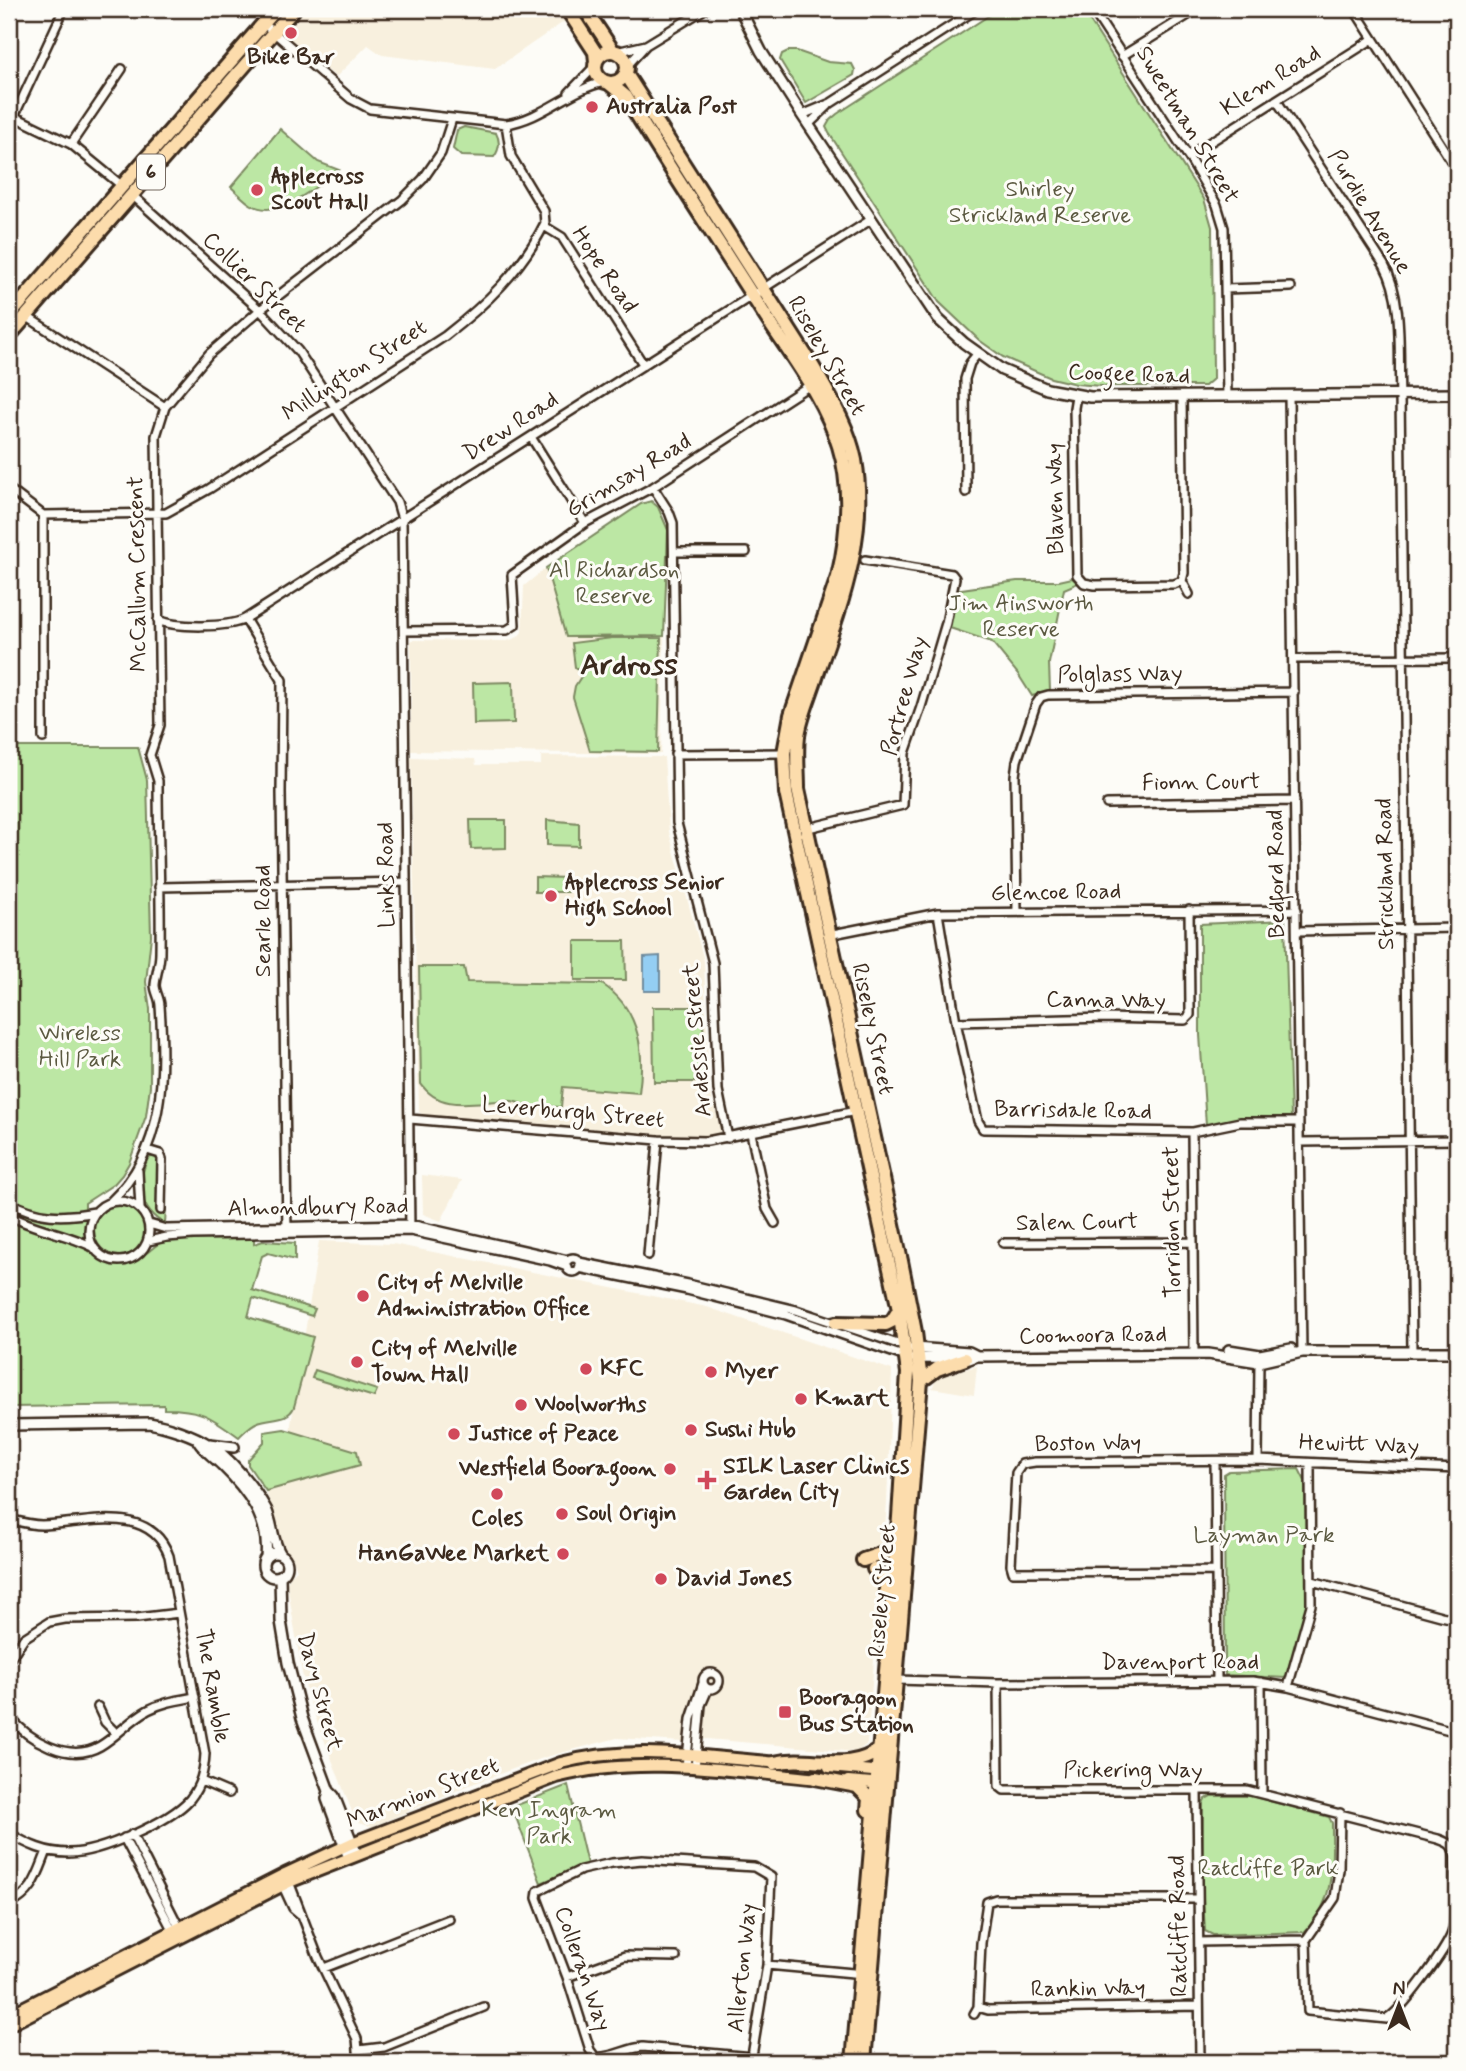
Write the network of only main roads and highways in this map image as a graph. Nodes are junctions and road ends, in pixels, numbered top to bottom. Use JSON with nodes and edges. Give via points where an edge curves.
{"nodes":[{"id":1,"x":276,"y":9,"type":"edge"},
{"id":2,"x":294,"y":9,"type":"edge"},
{"id":3,"x":567,"y":9,"type":"edge"},
{"id":4,"x":585,"y":9,"type":"edge"},
{"id":5,"x":268,"y":28,"type":"junction"},
{"id":6,"x":615,"y":52,"type":"junction"},
{"id":7,"x":596,"y":63,"type":"junction"},
{"id":8,"x":627,"y":70,"type":"junction"},
{"id":9,"x":607,"y":82,"type":"junction"},
{"id":10,"x":757,"y":291,"type":"junction"},
{"id":11,"x":14,"y":312,"type":"edge"},
{"id":12,"x":9,"y":336,"type":"edge"},
{"id":13,"x":854,"y":559,"type":"junction"},
{"id":14,"x":791,"y":753,"type":"junction"},
{"id":15,"x":824,"y":936,"type":"junction"},
{"id":16,"x":899,"y":1310,"type":"junction"},
{"id":17,"x":836,"y":1323,"type":"road end"},
{"id":18,"x":912,"y":1353,"type":"junction"},
{"id":19,"x":971,"y":1358,"type":"road end"},
{"id":20,"x":921,"y":1381,"type":"junction"},
{"id":21,"x":897,"y":1539,"type":"junction"},
{"id":22,"x":863,"y":1560,"type":"dead end"},
{"id":23,"x":874,"y":1569,"type":"dead end"},
{"id":24,"x":890,"y":1611,"type":"junction"},
{"id":25,"x":879,"y":1750,"type":"junction"},
{"id":26,"x":691,"y":1762,"type":"junction"},
{"id":27,"x":774,"y":1763,"type":"junction"},
{"id":28,"x":815,"y":1778,"type":"junction"},
{"id":29,"x":882,"y":1778,"type":"junction"},
{"id":30,"x":869,"y":1858,"type":"junction"},
{"id":31,"x":178,"y":1933,"type":"junction"},
{"id":32,"x":865,"y":1974,"type":"junction"},
{"id":33,"x":9,"y":2015,"type":"edge"},
{"id":34,"x":9,"y":2025,"type":"edge"},
{"id":35,"x":853,"y":2062,"type":"edge"},
{"id":36,"x":864,"y":2062,"type":"edge"}],
"edges":[{"from":1,"to":5,"type":"highway","number":"6"},
{"from":2,"to":5,"type":"highway","number":"6"},
{"from":3,"to":7,"type":"highway","name":"Riseley Street","via":[[595,52]]},
{"from":4,"to":6,"type":"highway","name":"Riseley Street"},
{"from":5,"to":11,"type":"highway","number":"6"},
{"from":6,"to":7,"type":"highway","via":[[606,52]]},
{"from":6,"to":8,"type":"highway","name":"Riseley Street","via":[[622,56]]},
{"from":7,"to":9,"type":"highway","name":"Riseley Street","via":[[598,76]]},
{"from":8,"to":9,"type":"highway","via":[[622,79]]},
{"from":8,"to":10,"type":"highway","name":"Riseley Street"},
{"from":9,"to":10,"type":"highway","name":"Riseley Street","via":[[625,97]]},
{"from":10,"to":13,"type":"highway","name":"Riseley Street","via":[[828,418],[841,456]]},
{"from":10,"to":13,"type":"highway","name":"Riseley Street","via":[[813,368],[850,442],[858,487]]},
{"from":11,"to":12,"type":"highway","number":"6"},
{"from":13,"to":14,"type":"highway","name":"Riseley Street"},
{"from":13,"to":14,"type":"highway","name":"Riseley Street","via":[[838,577],[791,715]]},
{"from":14,"to":15,"type":"highway","name":"Riseley Street","via":[[799,829]]},
{"from":15,"to":16,"type":"highway","name":"Riseley Street"},
{"from":15,"to":18,"type":"highway","name":"Riseley Street","via":[[898,1248]]},
{"from":16,"to":17,"type":"highway","via":[[886,1324]]},
{"from":16,"to":18,"type":"highway","name":"Riseley Street"},
{"from":18,"to":20,"type":"highway","name":"Riseley Street"},
{"from":18,"to":21,"type":"highway","name":"Riseley Street"},
{"from":19,"to":20,"type":"highway","via":[[937,1369]]},
{"from":20,"to":29,"type":"highway","name":"Riseley Street","via":[[897,1680]]},
{"from":21,"to":22,"type":"highway","via":[[886,1552]]},
{"from":21,"to":24,"type":"highway","name":"Riseley Street"},
{"from":23,"to":24,"type":"highway","via":[[886,1579],[885,1601]]},
{"from":24,"to":25,"type":"highway","name":"Riseley Street"},
{"from":25,"to":27,"type":"highway","via":[[855,1762],[792,1759]]},
{"from":25,"to":29,"type":"highway","name":"Riseley Street"},
{"from":26,"to":27,"type":"main road","name":"Marmion Street"},
{"from":26,"to":28,"type":"main road","name":"Marmion Street"},
{"from":26,"to":31,"type":"main road","name":"Marmion Street","via":[[633,1752],[583,1757],[538,1771],[284,1880]]},
{"from":27,"to":29,"type":"main road","name":"Marmion Street"},
{"from":28,"to":29,"type":"main road","name":"Marmion Street"},
{"from":28,"to":30,"type":"highway","via":[[849,1783],[869,1798],[864,1844]]},
{"from":29,"to":30,"type":"highway","name":"Riseley Street"},
{"from":29,"to":32,"type":"highway","name":"Riseley Street"},
{"from":30,"to":32,"type":"highway","name":"Riseley Street"},
{"from":31,"to":33,"type":"main road","name":"Marmion Street"},
{"from":31,"to":34,"type":"main road","name":"Marmion Street"},
{"from":32,"to":35,"type":"highway","name":"Riseley Street"},
{"from":32,"to":36,"type":"highway","name":"Riseley Street"}]}
